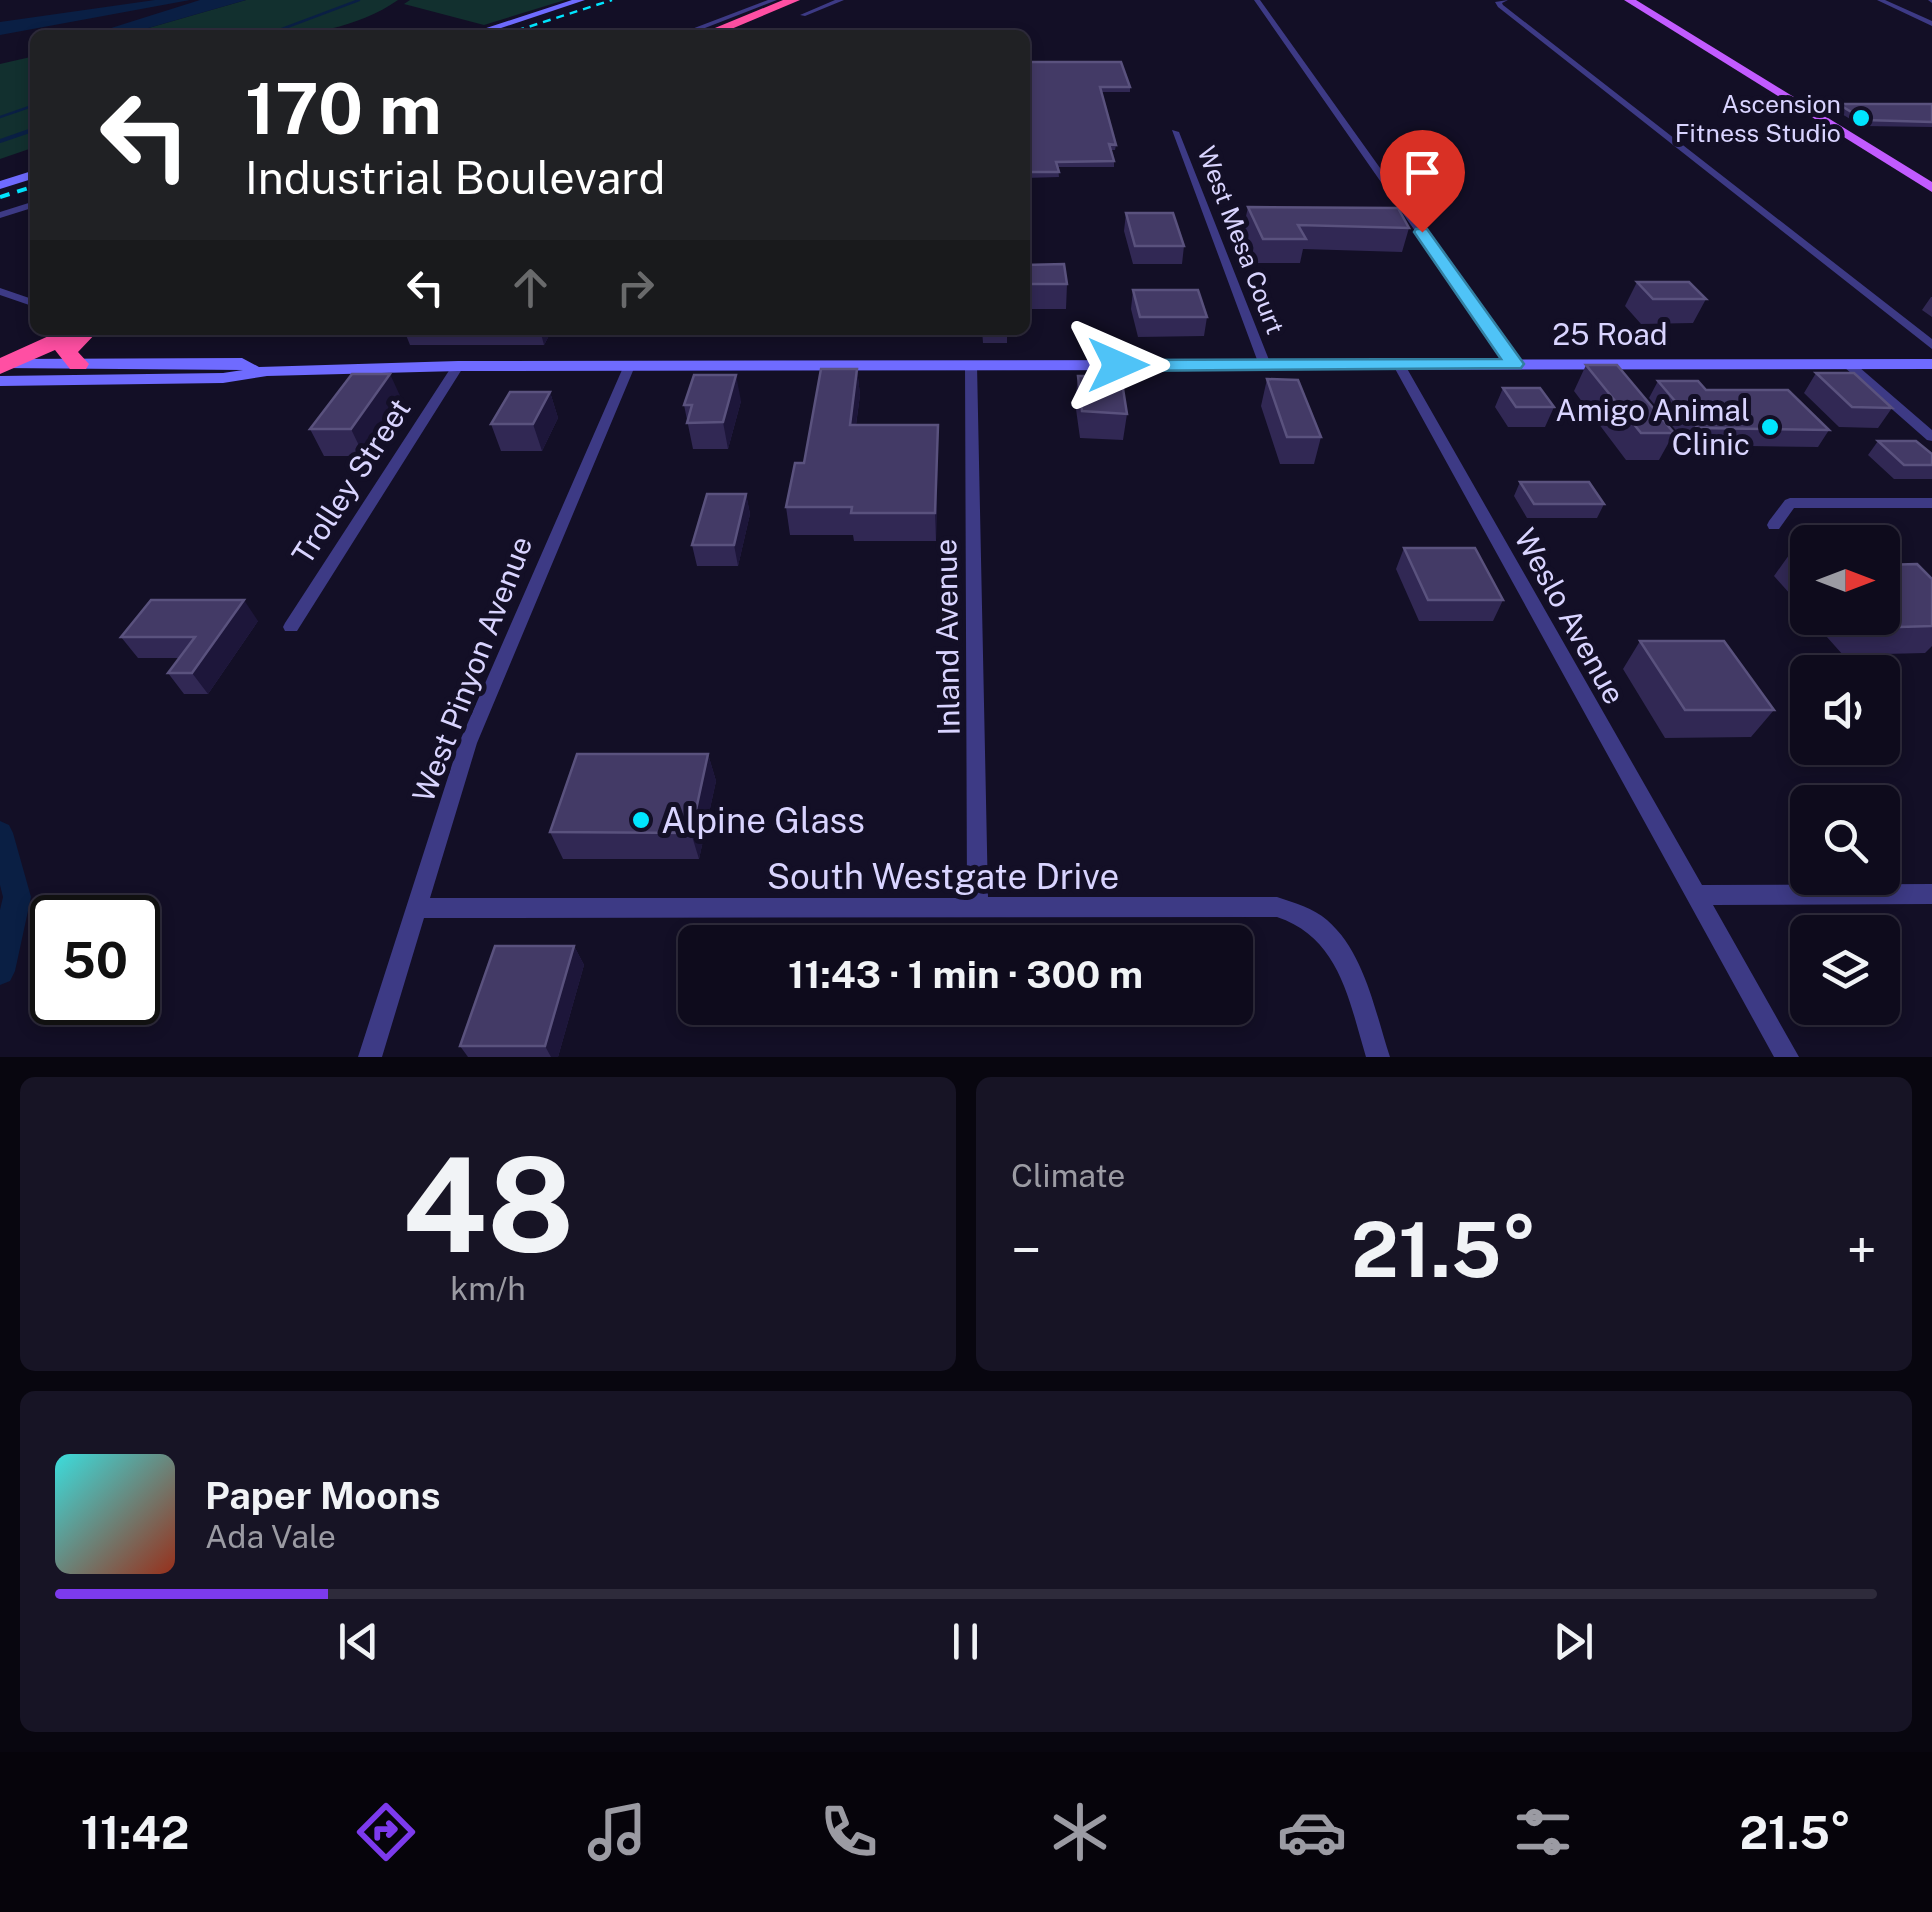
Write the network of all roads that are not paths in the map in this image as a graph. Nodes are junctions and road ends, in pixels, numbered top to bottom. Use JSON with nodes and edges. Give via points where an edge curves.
{"nodes":[{"id":1,"x":581,"y":0,"type":"edge"},
{"id":2,"x":794,"y":0,"type":"edge"},
{"id":3,"x":816,"y":0,"type":"edge"},
{"id":4,"x":841,"y":0,"type":"edge"},
{"id":5,"x":1257,"y":0,"type":"edge"},
{"id":6,"x":1504,"y":0,"type":"edge"},
{"id":7,"x":1630,"y":0,"type":"edge"},
{"id":8,"x":1880,"y":0,"type":"edge"},
{"id":9,"x":1896,"y":0,"type":"edge"},
{"id":10,"x":770,"y":6,"type":"edge"},
{"id":11,"x":803,"y":15,"type":"dead end"},
{"id":12,"x":1932,"y":24,"type":"edge"},
{"id":13,"x":486,"y":30,"type":"edge"},
{"id":14,"x":696,"y":30,"type":"edge"},
{"id":15,"x":706,"y":30,"type":"edge"},
{"id":16,"x":716,"y":30,"type":"edge"},
{"id":17,"x":726,"y":30,"type":"edge"},
{"id":18,"x":742,"y":30,"type":"edge"},
{"id":19,"x":1175,"y":132,"type":"dead end"},
{"id":20,"x":30,"y":176,"type":"edge"},
{"id":21,"x":0,"y":185,"type":"edge"},
{"id":22,"x":1932,"y":188,"type":"edge"},
{"id":23,"x":30,"y":206,"type":"edge"},
{"id":24,"x":0,"y":215,"type":"edge"},
{"id":25,"x":0,"y":291,"type":"edge"},
{"id":26,"x":30,"y":302,"type":"edge"},
{"id":27,"x":33,"y":335,"type":"edge"},
{"id":28,"x":69,"y":335,"type":"edge"},
{"id":29,"x":84,"y":335,"type":"edge"},
{"id":30,"x":1932,"y":345,"type":"edge"},
{"id":31,"x":78,"y":364,"type":"junction"},
{"id":32,"x":1514,"y":364,"type":"junction"},
{"id":33,"x":1848,"y":364,"type":"junction"},
{"id":34,"x":1932,"y":364,"type":"edge"},
{"id":35,"x":1,"y":365,"type":"edge"},
{"id":36,"x":1265,"y":365,"type":"junction"},
{"id":37,"x":1399,"y":365,"type":"junction"},
{"id":38,"x":458,"y":366,"type":"junction"},
{"id":39,"x":629,"y":366,"type":"junction"},
{"id":40,"x":971,"y":366,"type":"junction"},
{"id":41,"x":267,"y":372,"type":"junction"},
{"id":42,"x":1932,"y":437,"type":"edge"},
{"id":43,"x":1932,"y":503,"type":"edge"},
{"id":44,"x":1774,"y":525,"type":"dead end"},
{"id":45,"x":292,"y":627,"type":"dead end"},
{"id":46,"x":1932,"y":894,"type":"edge"},
{"id":47,"x":1694,"y":895,"type":"junction"},
{"id":48,"x":416,"y":908,"type":"junction"},
{"id":49,"x":978,"y":908,"type":"junction"},
{"id":50,"x":370,"y":1057,"type":"edge"},
{"id":51,"x":1378,"y":1057,"type":"edge"},
{"id":52,"x":1787,"y":1057,"type":"edge"}],
"edges":[{"from":1,"to":13,"type":"main road"},
{"from":2,"to":10,"type":"highway"},
{"from":3,"to":18,"type":"highway"},
{"from":4,"to":11,"type":"street"},
{"from":5,"to":32,"type":"street"},
{"from":6,"to":30,"type":"street","via":[[1500,6]]},
{"from":7,"to":22,"type":"main road"},
{"from":8,"to":9,"type":"street"},
{"from":8,"to":12,"type":"street"},
{"from":10,"to":14,"type":"street"},
{"from":10,"to":15,"type":"highway"},
{"from":10,"to":16,"type":"highway"},
{"from":10,"to":17,"type":"highway"},
{"from":19,"to":36,"type":"street","name":"West Mesa Court"},
{"from":20,"to":21,"type":"main road"},
{"from":23,"to":24,"type":"street"},
{"from":25,"to":26,"type":"street"},
{"from":27,"to":35,"type":"highway"},
{"from":28,"to":35,"type":"highway"},
{"from":29,"to":31,"type":"highway","via":[[66,352]]},
{"from":31,"to":35,"type":"main road","name":"25 Road"},
{"from":31,"to":41,"type":"main road","name":"25 Road","via":[[242,363]]},
{"from":32,"to":33,"type":"main road","name":"25 Road"},
{"from":32,"to":37,"type":"main road","name":"25 Road"},
{"from":33,"to":34,"type":"main road","name":"25 Road"},
{"from":33,"to":42,"type":"street"},
{"from":35,"to":41,"type":"main road","name":"25 Road","via":[[222,378]]},
{"from":36,"to":37,"type":"main road","name":"25 Road"},
{"from":36,"to":40,"type":"main road","name":"25 Road"},
{"from":37,"to":47,"type":"street","name":"Weslo Avenue"},
{"from":38,"to":39,"type":"main road","name":"25 Road"},
{"from":38,"to":41,"type":"main road","name":"25 Road"},
{"from":38,"to":45,"type":"street","name":"Trolley Street"},
{"from":39,"to":40,"type":"main road","name":"25 Road"},
{"from":39,"to":48,"type":"street","name":"West Pinyon Avenue","via":[[468,742]]},
{"from":40,"to":49,"type":"street","name":"Inland Avenue"},
{"from":43,"to":44,"type":"street","via":[[1790,503]]},
{"from":46,"to":47,"type":"street"},
{"from":47,"to":52,"type":"street","name":"Weslo Avenue"},
{"from":48,"to":49,"type":"street","name":"South Westgate Drive"},
{"from":48,"to":50,"type":"street","name":"West Pinyon Avenue"},
{"from":49,"to":51,"type":"street","name":"South Westgate Drive","via":[[1290,910],[1316,922],[1338,947]]}]}
